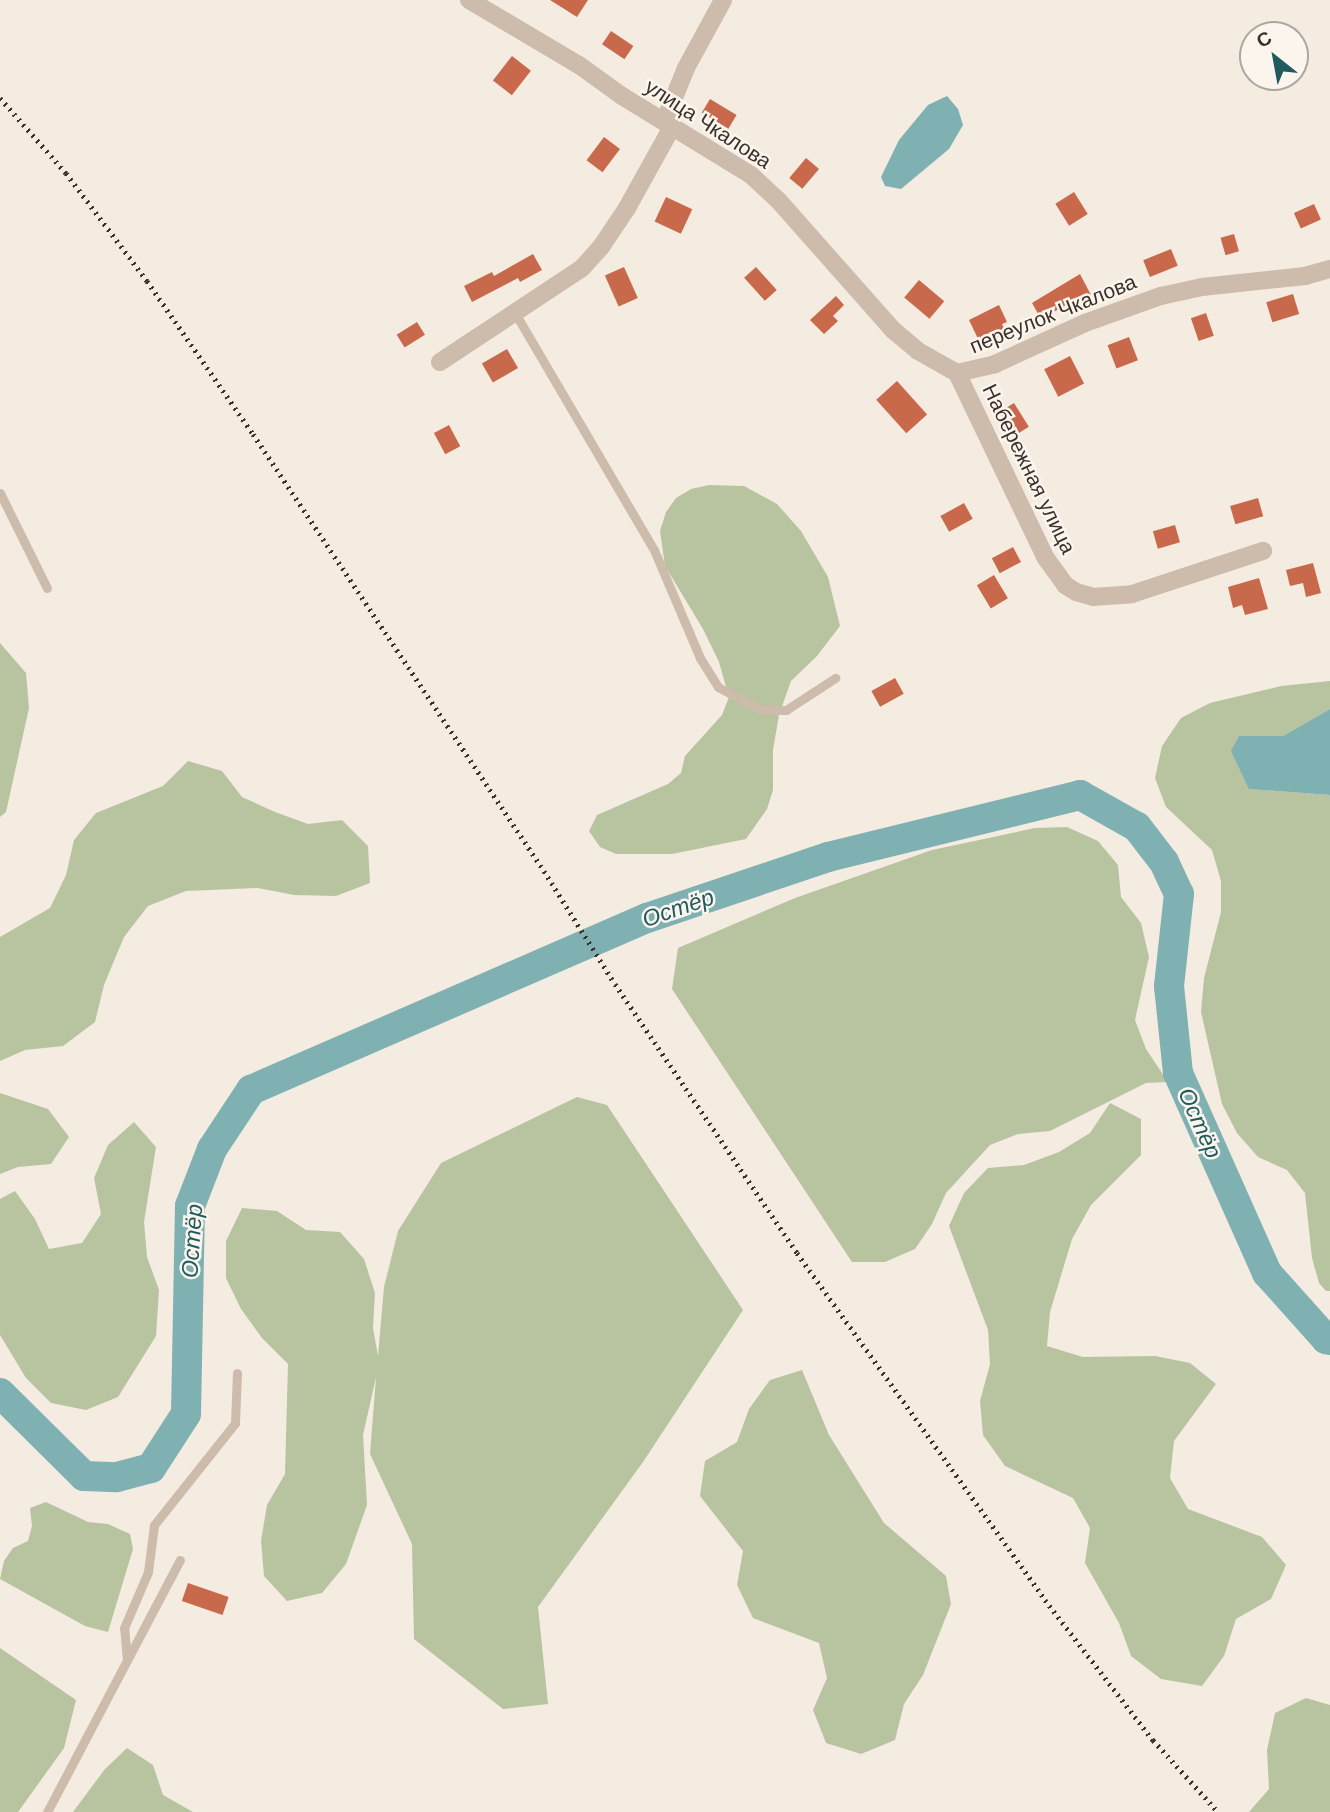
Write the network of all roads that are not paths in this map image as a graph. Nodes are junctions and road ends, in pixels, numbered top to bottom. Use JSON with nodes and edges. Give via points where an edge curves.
{"nodes":[{"id":1,"x":469,"y":0,"type":"edge"},
{"id":2,"x":723,"y":0,"type":"edge"},
{"id":3,"x":668,"y":125,"type":"junction"},
{"id":4,"x":1330,"y":269,"type":"edge"},
{"id":5,"x":515,"y":313,"type":"junction"},
{"id":6,"x":440,"y":362,"type":"dead end"},
{"id":7,"x":957,"y":373,"type":"junction"},
{"id":8,"x":0,"y":493,"type":"edge"},
{"id":9,"x":1263,"y":551,"type":"dead end"},
{"id":10,"x":47,"y":588,"type":"dead end"},
{"id":11,"x":835,"y":678,"type":"dead end"},
{"id":12,"x":237,"y":1373,"type":"dead end"},
{"id":13,"x":180,"y":1560,"type":"dead end"},
{"id":14,"x":127,"y":1660,"type":"junction"},
{"id":15,"x":47,"y":1812,"type":"edge"}],
"edges":[{"from":1,"to":3,"type":"street","name":"улица Чкалова"},
{"from":2,"to":3,"type":"street","via":[[686,68]]},
{"from":3,"to":5,"type":"street","via":[[601,247],[582,268]]},
{"from":3,"to":7,"type":"street","name":"улица Чкалова","via":[[751,175],[893,330]]},
{"from":4,"to":7,"type":"street","name":"переулок Чкалова","via":[[1161,296],[1085,323],[995,364]]},
{"from":5,"to":6,"type":"street"},
{"from":5,"to":11,"type":"lane","via":[[654,550],[700,658],[718,687],[762,710],[786,710]]},
{"from":7,"to":9,"type":"street","name":"Набережная улица","via":[[1045,557],[1076,592],[1093,597],[1132,594]]},
{"from":8,"to":10,"type":"lane"},
{"from":12,"to":14,"type":"lane","via":[[235,1423],[154,1525],[148,1572],[124,1628]]},
{"from":13,"to":14,"type":"lane"},
{"from":14,"to":15,"type":"lane"}]}
